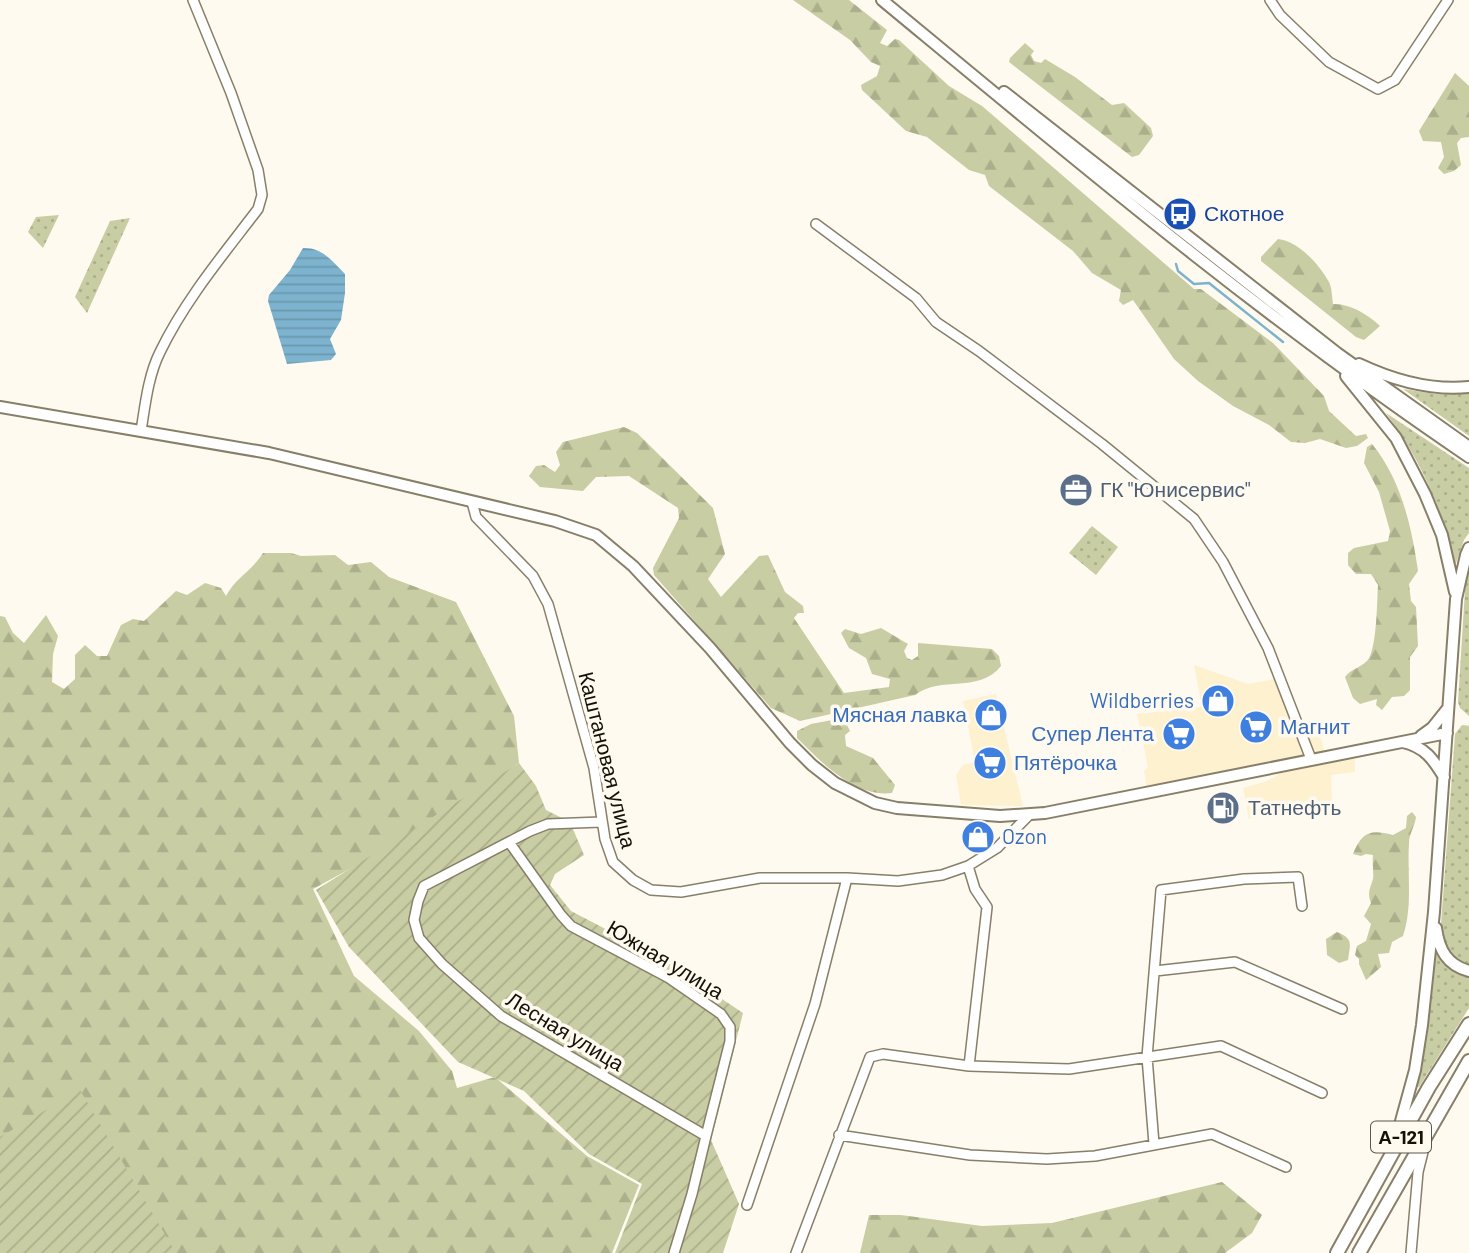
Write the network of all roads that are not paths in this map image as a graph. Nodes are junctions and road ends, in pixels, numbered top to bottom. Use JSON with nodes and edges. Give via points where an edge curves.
{"nodes":[{"id":1,"x":193,"y":0,"type":"edge"},
{"id":2,"x":882,"y":0,"type":"edge"},
{"id":3,"x":1270,"y":0,"type":"edge"},
{"id":4,"x":1448,"y":0,"type":"edge"},
{"id":5,"x":816,"y":224,"type":"dead end"},
{"id":6,"x":1336,"y":358,"type":"junction"},
{"id":7,"x":1469,"y":387,"type":"edge"},
{"id":8,"x":0,"y":408,"type":"edge"},
{"id":9,"x":141,"y":431,"type":"junction"},
{"id":10,"x":1469,"y":447,"type":"edge"},
{"id":11,"x":1469,"y":457,"type":"edge"},
{"id":12,"x":472,"y":502,"type":"junction"},
{"id":13,"x":1469,"y":548,"type":"edge"},
{"id":14,"x":1457,"y":598,"type":"junction"},
{"id":15,"x":1448,"y":708,"type":"junction"},
{"id":16,"x":1447,"y":733,"type":"junction"},
{"id":17,"x":1418,"y":738,"type":"junction"},
{"id":18,"x":1399,"y":742,"type":"junction"},
{"id":19,"x":1311,"y":759,"type":"junction"},
{"id":20,"x":1444,"y":777,"type":"junction"},
{"id":21,"x":1028,"y":816,"type":"junction"},
{"id":22,"x":601,"y":822,"type":"junction"},
{"id":23,"x":509,"y":842,"type":"junction"},
{"id":24,"x":968,"y":866,"type":"junction"},
{"id":25,"x":847,"y":878,"type":"junction"},
{"id":26,"x":1302,"y":906,"type":"dead end"},
{"id":27,"x":1434,"y":912,"type":"junction"},
{"id":28,"x":1155,"y":971,"type":"junction"},
{"id":29,"x":1469,"y":971,"type":"edge"},
{"id":30,"x":1342,"y":1009,"type":"dead end"},
{"id":31,"x":1469,"y":1024,"type":"edge"},
{"id":32,"x":1147,"y":1057,"type":"junction"},
{"id":33,"x":1469,"y":1061,"type":"edge"},
{"id":34,"x":969,"y":1066,"type":"junction"},
{"id":35,"x":1322,"y":1093,"type":"dead end"},
{"id":36,"x":1428,"y":1131,"type":"junction"},
{"id":37,"x":839,"y":1135,"type":"junction"},
{"id":38,"x":706,"y":1136,"type":"junction"},
{"id":39,"x":1154,"y":1144,"type":"junction"},
{"id":40,"x":1391,"y":1156,"type":"junction"},
{"id":41,"x":1286,"y":1167,"type":"dead end"},
{"id":42,"x":747,"y":1205,"type":"dead end"},
{"id":43,"x":674,"y":1253,"type":"edge"},
{"id":44,"x":796,"y":1253,"type":"edge"},
{"id":45,"x":1337,"y":1253,"type":"edge"},
{"id":46,"x":1359,"y":1253,"type":"edge"},
{"id":47,"x":1411,"y":1253,"type":"edge"}],
"edges":[{"from":1,"to":9,"type":"street","via":[[231,93],[262,195],[258,209],[190,298],[158,354]]},
{"from":2,"to":6,"type":"main road"},
{"from":3,"to":4,"type":"street","via":[[1329,62],[1378,89],[1395,80]]},
{"from":5,"to":19,"type":"street","via":[[1194,519],[1268,648]]},
{"from":6,"to":7,"type":"main road","via":[[1406,382]]},
{"from":6,"to":10,"type":"main road"},
{"from":6,"to":11,"type":"main road"},
{"from":6,"to":14,"type":"main road","via":[[1396,438],[1425,494],[1442,535]]},
{"from":8,"to":9,"type":"main road"},
{"from":9,"to":12,"type":"main road","via":[[270,453]]},
{"from":12,"to":21,"type":"main road","via":[[596,535],[633,566],[693,630],[790,743],[853,794],[897,808]]},
{"from":12,"to":22,"type":"street","name":"Каштановая улица","via":[[476,517],[533,576],[548,604],[594,768]]},
{"from":13,"to":14,"type":"main road"},
{"from":14,"to":15,"type":"main road"},
{"from":15,"to":16,"type":"main road"},
{"from":15,"to":17,"type":"main road"},
{"from":16,"to":17,"type":"main road"},
{"from":16,"to":20,"type":"main road"},
{"from":17,"to":18,"type":"main road"},
{"from":18,"to":19,"type":"main road"},
{"from":18,"to":20,"type":"main road","via":[[1430,755]]},
{"from":19,"to":21,"type":"main road"},
{"from":20,"to":27,"type":"main road"},
{"from":21,"to":24,"type":"street","name":"Каштановая улица","via":[[997,848]]},
{"from":22,"to":23,"type":"street","name":"Лесная улица","via":[[548,824]]},
{"from":22,"to":25,"type":"street","name":"Каштановая улица","via":[[613,862],[651,890],[681,892],[760,878]]},
{"from":23,"to":38,"type":"street","name":"Южная улица","via":[[572,926],[669,978],[721,1014],[730,1027]]},
{"from":23,"to":38,"type":"street","name":"Лесная улица","via":[[425,886],[414,920],[419,938],[501,1016]]},
{"from":24,"to":25,"type":"street","name":"Каштановая улица","via":[[898,881]]},
{"from":24,"to":34,"type":"street","via":[[987,907]]},
{"from":25,"to":42,"type":"street","via":[[815,1004]]},
{"from":26,"to":28,"type":"street","via":[[1298,877],[1160,890]]},
{"from":27,"to":29,"type":"main road","via":[[1444,956]]},
{"from":27,"to":40,"type":"main road","via":[[1415,1070]]},
{"from":28,"to":30,"type":"street","via":[[1235,962]]},
{"from":28,"to":32,"type":"street"},
{"from":31,"to":40,"type":"highway","number":"А-121"},
{"from":32,"to":34,"type":"street","via":[[1069,1069]]},
{"from":32,"to":35,"type":"street","via":[[1221,1046]]},
{"from":32,"to":39,"type":"street"},
{"from":33,"to":36,"type":"highway","number":"А-121"},
{"from":34,"to":37,"type":"street","via":[[883,1054],[870,1057]]},
{"from":36,"to":46,"type":"highway","number":"А-121"},
{"from":36,"to":47,"type":"street","via":[[1418,1172]]},
{"from":37,"to":39,"type":"street","via":[[970,1155],[1047,1159],[1095,1156]]},
{"from":37,"to":44,"type":"street"},
{"from":38,"to":43,"type":"street"},
{"from":39,"to":41,"type":"street","via":[[1212,1134]]},
{"from":40,"to":45,"type":"highway","number":"А-121"}]}
